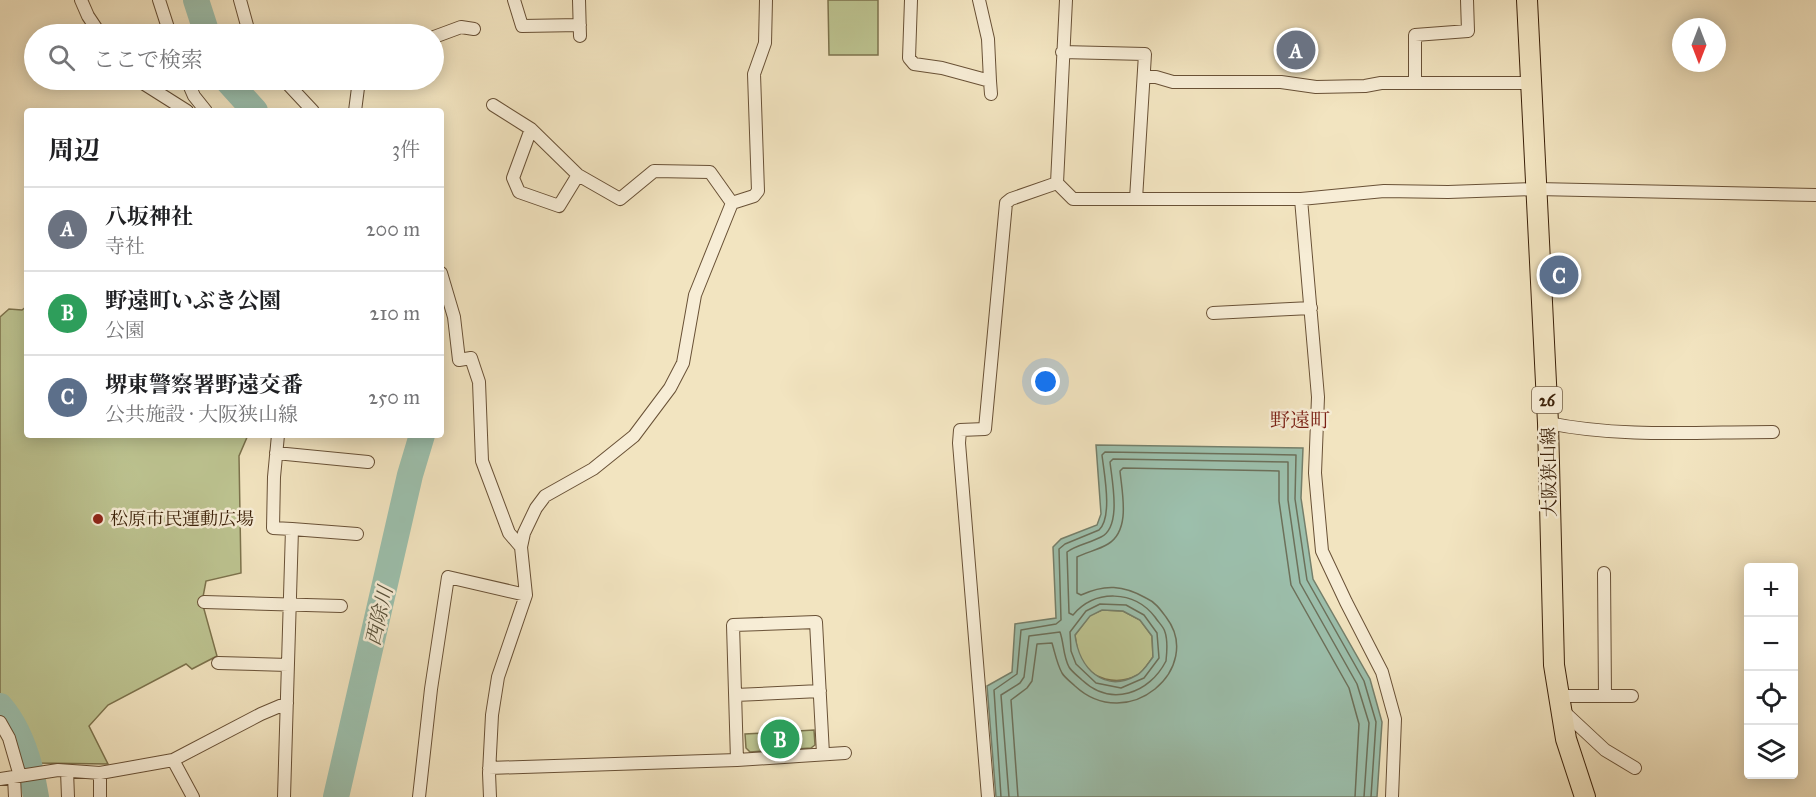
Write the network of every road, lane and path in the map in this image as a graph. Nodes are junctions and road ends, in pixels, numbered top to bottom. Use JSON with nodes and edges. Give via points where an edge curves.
{"nodes":[{"id":1,"x":81,"y":0,"type":"edge"},
{"id":2,"x":159,"y":0,"type":"edge"},
{"id":3,"x":240,"y":0,"type":"edge"},
{"id":4,"x":514,"y":0,"type":"edge"},
{"id":5,"x":579,"y":0,"type":"edge"},
{"id":6,"x":766,"y":0,"type":"edge"},
{"id":7,"x":911,"y":0,"type":"edge"},
{"id":8,"x":979,"y":0,"type":"edge"},
{"id":9,"x":1066,"y":0,"type":"edge"},
{"id":10,"x":1467,"y":0,"type":"edge"},
{"id":11,"x":1527,"y":0,"type":"edge"},
{"id":12,"x":93,"y":24,"type":"edge"},
{"id":13,"x":167,"y":24,"type":"edge"},
{"id":14,"x":247,"y":24,"type":"edge"},
{"id":15,"x":474,"y":29,"type":"dead end"},
{"id":16,"x":444,"y":33,"type":"edge"},
{"id":17,"x":1062,"y":52,"type":"junction"},
{"id":18,"x":1144,"y":78,"type":"junction"},
{"id":19,"x":990,"y":81,"type":"junction"},
{"id":20,"x":1415,"y":83,"type":"junction"},
{"id":21,"x":1530,"y":83,"type":"junction"},
{"id":22,"x":154,"y":90,"type":"edge"},
{"id":23,"x":191,"y":90,"type":"edge"},
{"id":24,"x":293,"y":90,"type":"edge"},
{"id":25,"x":357,"y":90,"type":"edge"},
{"id":26,"x":991,"y":94,"type":"dead end"},
{"id":27,"x":493,"y":105,"type":"dead end"},
{"id":28,"x":182,"y":108,"type":"edge"},
{"id":29,"x":204,"y":108,"type":"edge"},
{"id":30,"x":310,"y":108,"type":"edge"},
{"id":31,"x":355,"y":108,"type":"edge"},
{"id":32,"x":531,"y":129,"type":"junction"},
{"id":33,"x":578,"y":175,"type":"junction"},
{"id":34,"x":1057,"y":183,"type":"junction"},
{"id":35,"x":1537,"y":189,"type":"junction"},
{"id":36,"x":1816,"y":195,"type":"edge"},
{"id":37,"x":1136,"y":199,"type":"junction"},
{"id":38,"x":1301,"y":199,"type":"junction"},
{"id":39,"x":732,"y":203,"type":"junction"},
{"id":40,"x":444,"y":283,"type":"edge"},
{"id":41,"x":1311,"y":308,"type":"junction"},
{"id":42,"x":1213,"y":313,"type":"dead end"},
{"id":43,"x":1548,"y":423,"type":"junction"},
{"id":44,"x":1773,"y":432,"type":"dead end"},
{"id":45,"x":278,"y":438,"type":"edge"},
{"id":46,"x":276,"y":453,"type":"junction"},
{"id":47,"x":368,"y":462,"type":"dead end"},
{"id":48,"x":292,"y":529,"type":"junction"},
{"id":49,"x":357,"y":534,"type":"dead end"},
{"id":50,"x":521,"y":547,"type":"junction"},
{"id":51,"x":1604,"y":573,"type":"dead end"},
{"id":52,"x":526,"y":595,"type":"junction"},
{"id":53,"x":204,"y":602,"type":"dead end"},
{"id":54,"x":290,"y":605,"type":"junction"},
{"id":55,"x":341,"y":606,"type":"dead end"},
{"id":56,"x":218,"y":663,"type":"dead end"},
{"id":57,"x":288,"y":665,"type":"junction"},
{"id":58,"x":820,"y":691,"type":"junction"},
{"id":59,"x":735,"y":695,"type":"junction"},
{"id":60,"x":1605,"y":696,"type":"junction"},
{"id":61,"x":1632,"y":696,"type":"dead end"},
{"id":62,"x":1559,"y":702,"type":"junction"},
{"id":63,"x":287,"y":703,"type":"junction"},
{"id":64,"x":0,"y":722,"type":"edge"},
{"id":65,"x":845,"y":753,"type":"dead end"},
{"id":66,"x":823,"y":754,"type":"junction"},
{"id":67,"x":173,"y":760,"type":"junction"},
{"id":68,"x":736,"y":760,"type":"junction"},
{"id":69,"x":489,"y":768,"type":"junction"},
{"id":70,"x":1635,"y":768,"type":"dead end"},
{"id":71,"x":62,"y":770,"type":"junction"},
{"id":72,"x":99,"y":773,"type":"junction"},
{"id":73,"x":18,"y":776,"type":"junction"},
{"id":74,"x":0,"y":779,"type":"edge"},
{"id":75,"x":15,"y":797,"type":"edge"},
{"id":76,"x":68,"y":797,"type":"edge"},
{"id":77,"x":100,"y":797,"type":"edge"},
{"id":78,"x":193,"y":797,"type":"edge"},
{"id":79,"x":284,"y":797,"type":"edge"},
{"id":80,"x":419,"y":797,"type":"edge"},
{"id":81,"x":490,"y":797,"type":"edge"},
{"id":82,"x":988,"y":797,"type":"edge"},
{"id":83,"x":1392,"y":797,"type":"edge"},
{"id":84,"x":1585,"y":797,"type":"edge"}],
"edges":[{"from":1,"to":12,"type":"street"},
{"from":2,"to":13,"type":"street"},
{"from":3,"to":14,"type":"street"},
{"from":4,"to":5,"type":"street","via":[[522,26],[580,31]]},
{"from":6,"to":39,"type":"street","via":[[765,43],[754,74],[758,191]]},
{"from":7,"to":19,"type":"street","via":[[909,58],[914,64]]},
{"from":8,"to":19,"type":"street","via":[[988,39]]},
{"from":9,"to":17,"type":"street"},
{"from":10,"to":20,"type":"street","via":[[1468,31],[1415,35]]},
{"from":11,"to":21,"type":"main road","name":"大阪狭山線","number":"26"},
{"from":15,"to":16,"type":"street","via":[[461,27]]},
{"from":17,"to":18,"type":"street","via":[[1144,54]]},
{"from":17,"to":34,"type":"street"},
{"from":18,"to":20,"type":"street","via":[[1173,82],[1281,82],[1316,87]]},
{"from":18,"to":37,"type":"street"},
{"from":19,"to":26,"type":"street"},
{"from":20,"to":21,"type":"street"},
{"from":21,"to":35,"type":"main road","name":"大阪狭山線","number":"26"},
{"from":22,"to":28,"type":"street"},
{"from":23,"to":29,"type":"street"},
{"from":24,"to":30,"type":"street"},
{"from":25,"to":31,"type":"street"},
{"from":27,"to":32,"type":"street"},
{"from":32,"to":33,"type":"street"},
{"from":32,"to":33,"type":"street","via":[[513,178],[519,192],[559,206]]},
{"from":33,"to":39,"type":"street","via":[[620,199],[654,171],[710,172]]},
{"from":34,"to":37,"type":"street","via":[[1073,198]]},
{"from":34,"to":82,"type":"street","via":[[1006,203],[985,429],[960,430]]},
{"from":35,"to":36,"type":"street"},
{"from":35,"to":38,"type":"street","via":[[1384,191]]},
{"from":35,"to":43,"type":"main road","name":"大阪狭山線","number":"26"},
{"from":37,"to":38,"type":"street"},
{"from":38,"to":41,"type":"street"},
{"from":39,"to":50,"type":"street","via":[[695,295],[683,363],[670,388],[634,436],[593,469],[545,496],[528,525]]},
{"from":40,"to":50,"type":"street","via":[[454,317],[459,360],[471,358],[479,382],[482,461],[509,533]]},
{"from":41,"to":42,"type":"street"},
{"from":41,"to":83,"type":"street","via":[[1318,397],[1315,473],[1322,551],[1382,672],[1395,718]]},
{"from":43,"to":44,"type":"street","via":[[1619,432]]},
{"from":43,"to":62,"type":"main road","name":"大阪狭山線","number":"26","via":[[1554,665]]},
{"from":45,"to":46,"type":"street"},
{"from":46,"to":47,"type":"street"},
{"from":46,"to":48,"type":"street","via":[[273,528]]},
{"from":48,"to":49,"type":"street"},
{"from":48,"to":54,"type":"street"},
{"from":50,"to":52,"type":"street"},
{"from":51,"to":60,"type":"street"},
{"from":52,"to":69,"type":"street","via":[[498,677]]},
{"from":52,"to":80,"type":"street","via":[[448,577]]},
{"from":53,"to":54,"type":"street"},
{"from":54,"to":55,"type":"street"},
{"from":54,"to":57,"type":"street"},
{"from":56,"to":57,"type":"street"},
{"from":57,"to":63,"type":"street"},
{"from":58,"to":59,"type":"street"},
{"from":58,"to":59,"type":"street","via":[[816,622],[734,625]]},
{"from":58,"to":66,"type":"street"},
{"from":59,"to":68,"type":"street"},
{"from":60,"to":61,"type":"street"},
{"from":60,"to":62,"type":"street"},
{"from":62,"to":70,"type":"street","via":[[1605,750]]},
{"from":62,"to":84,"type":"main road","name":"大阪狭山線","number":"26","via":[[1566,739]]},
{"from":63,"to":67,"type":"street"},
{"from":63,"to":79,"type":"street"},
{"from":64,"to":73,"type":"street","via":[[9,738]]},
{"from":65,"to":66,"type":"street"},
{"from":66,"to":68,"type":"street"},
{"from":67,"to":72,"type":"street"},
{"from":67,"to":78,"type":"street"},
{"from":68,"to":69,"type":"street"},
{"from":69,"to":81,"type":"street"},
{"from":71,"to":72,"type":"street"},
{"from":71,"to":73,"type":"street"},
{"from":71,"to":76,"type":"street"},
{"from":72,"to":77,"type":"street"},
{"from":73,"to":74,"type":"street"},
{"from":73,"to":75,"type":"street"}]}
